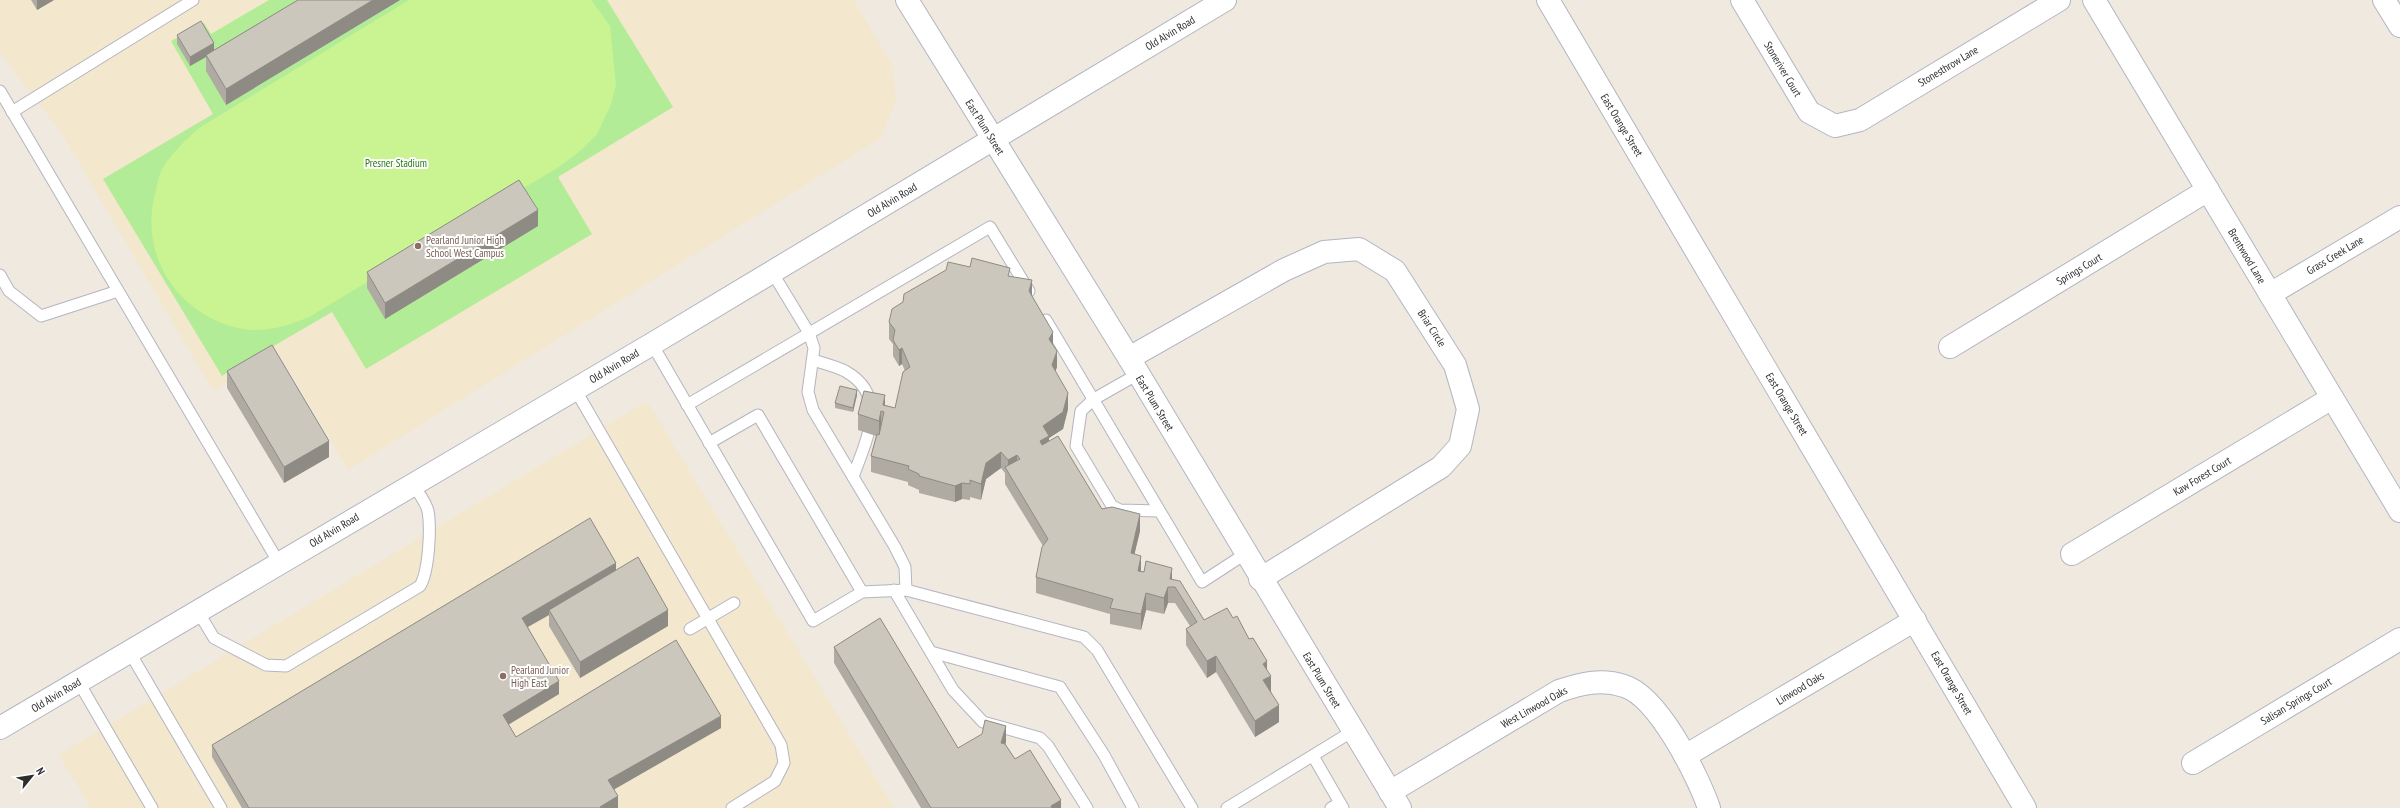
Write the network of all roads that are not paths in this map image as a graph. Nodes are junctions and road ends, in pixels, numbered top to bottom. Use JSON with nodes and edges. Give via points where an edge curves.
{"nodes":[{"id":1,"x":193,"y":0,"type":"edge"},
{"id":2,"x":906,"y":0,"type":"edge"},
{"id":3,"x":1226,"y":0,"type":"edge"},
{"id":4,"x":1548,"y":0,"type":"edge"},
{"id":5,"x":1742,"y":0,"type":"edge"},
{"id":6,"x":2059,"y":0,"type":"edge"},
{"id":7,"x":2094,"y":0,"type":"edge"},
{"id":8,"x":2384,"y":0,"type":"edge"},
{"id":9,"x":2400,"y":26,"type":"edge"},
{"id":10,"x":0,"y":91,"type":"edge"},
{"id":11,"x":12,"y":112,"type":"junction"},
{"id":12,"x":1835,"y":126,"type":"joint"},
{"id":13,"x":993,"y":140,"type":"junction"},
{"id":14,"x":2208,"y":190,"type":"junction"},
{"id":15,"x":2400,"y":217,"type":"edge"},
{"id":16,"x":772,"y":272,"type":"junction"},
{"id":17,"x":0,"y":275,"type":"edge"},
{"id":18,"x":118,"y":291,"type":"junction"},
{"id":19,"x":2270,"y":294,"type":"junction"},
{"id":20,"x":809,"y":333,"type":"junction"},
{"id":21,"x":652,"y":344,"type":"junction"},
{"id":22,"x":1950,"y":347,"type":"dead end"},
{"id":23,"x":813,"y":360,"type":"junction"},
{"id":24,"x":1133,"y":366,"type":"junction"},
{"id":25,"x":575,"y":389,"type":"junction"},
{"id":26,"x":2332,"y":398,"type":"junction"},
{"id":27,"x":1094,"y":400,"type":"junction"},
{"id":28,"x":687,"y":405,"type":"junction"},
{"id":29,"x":710,"y":443,"type":"junction"},
{"id":30,"x":853,"y":477,"type":"junction"},
{"id":31,"x":413,"y":484,"type":"junction"},
{"id":32,"x":1159,"y":510,"type":"junction"},
{"id":33,"x":2400,"y":511,"type":"edge"},
{"id":34,"x":1245,"y":554,"type":"junction"},
{"id":35,"x":2072,"y":554,"type":"dead end"},
{"id":36,"x":279,"y":563,"type":"junction"},
{"id":37,"x":1260,"y":579,"type":"junction"},
{"id":38,"x":894,"y":590,"type":"junction"},
{"id":39,"x":906,"y":590,"type":"junction"},
{"id":40,"x":862,"y":592,"type":"junction"},
{"id":41,"x":734,"y":603,"type":"dead end"},
{"id":42,"x":198,"y":610,"type":"junction"},
{"id":43,"x":709,"y":618,"type":"junction"},
{"id":44,"x":1915,"y":620,"type":"junction"},
{"id":45,"x":690,"y":629,"type":"dead end"},
{"id":46,"x":2400,"y":639,"type":"edge"},
{"id":47,"x":129,"y":651,"type":"junction"},
{"id":48,"x":931,"y":652,"type":"junction"},
{"id":49,"x":78,"y":682,"type":"junction"},
{"id":50,"x":0,"y":728,"type":"edge"},
{"id":51,"x":1353,"y":731,"type":"junction"},
{"id":52,"x":1313,"y":756,"type":"junction"},
{"id":53,"x":1685,"y":756,"type":"junction"},
{"id":54,"x":2193,"y":763,"type":"dead end"},
{"id":55,"x":1395,"y":800,"type":"edge"},
{"id":56,"x":1338,"y":806,"type":"edge"},
{"id":57,"x":152,"y":808,"type":"edge"},
{"id":58,"x":221,"y":808,"type":"edge"},
{"id":59,"x":732,"y":808,"type":"edge"},
{"id":60,"x":1087,"y":808,"type":"edge"},
{"id":61,"x":1133,"y":808,"type":"edge"},
{"id":62,"x":1192,"y":808,"type":"edge"},
{"id":63,"x":1227,"y":808,"type":"edge"},
{"id":64,"x":1709,"y":808,"type":"edge"},
{"id":65,"x":2025,"y":808,"type":"edge"}],
"edges":[{"from":1,"to":11,"type":"lane"},
{"from":2,"to":13,"type":"street","name":"East Plum Street"},
{"from":3,"to":13,"type":"street","name":"Old Alvin Road"},
{"from":4,"to":44,"type":"street","name":"East Orange Street"},
{"from":5,"to":12,"type":"street","name":"Stoneriver Court","via":[[1809,112]]},
{"from":6,"to":12,"type":"street","name":"Stonesthrow Lane","via":[[1860,120]]},
{"from":7,"to":14,"type":"street","name":"Brentwood Lane"},
{"from":8,"to":9,"type":"street"},
{"from":10,"to":11,"type":"lane"},
{"from":11,"to":18,"type":"lane"},
{"from":13,"to":16,"type":"street","name":"Old Alvin Road"},
{"from":13,"to":24,"type":"street","name":"East Plum Street"},
{"from":14,"to":19,"type":"street","name":"Brentwood Lane"},
{"from":14,"to":22,"type":"street","name":"Springs Court"},
{"from":15,"to":19,"type":"street","name":"Grass Creek Lane"},
{"from":16,"to":20,"type":"lane"},
{"from":16,"to":21,"type":"street","name":"Old Alvin Road"},
{"from":17,"to":18,"type":"lane","via":[[9,291],[41,316]]},
{"from":18,"to":36,"type":"lane"},
{"from":19,"to":26,"type":"street","name":"Brentwood Lane"},
{"from":20,"to":23,"type":"lane","via":[[814,348]]},
{"from":20,"to":27,"type":"lane","via":[[990,227]]},
{"from":20,"to":28,"type":"lane"},
{"from":21,"to":25,"type":"street","name":"Old Alvin Road"},
{"from":21,"to":28,"type":"lane"},
{"from":23,"to":30,"type":"lane","via":[[808,392],[813,410]]},
{"from":23,"to":30,"type":"lane","via":[[844,370],[856,378],[866,390],[871,402],[871,424]]},
{"from":24,"to":27,"type":"lane"},
{"from":24,"to":34,"type":"street","name":"East Plum Street"},
{"from":24,"to":37,"type":"street","name":"Briar Circle","via":[[1284,270],[1324,252],[1358,249],[1395,271],[1455,365],[1468,409],[1460,446],[1455,452],[1441,467]]},
{"from":25,"to":31,"type":"street","name":"Old Alvin Road"},
{"from":25,"to":43,"type":"lane"},
{"from":26,"to":33,"type":"street","name":"Brentwood Lane"},
{"from":26,"to":35,"type":"street","name":"Kaw Forest Court"},
{"from":27,"to":32,"type":"lane"},
{"from":27,"to":32,"type":"lane","via":[[1081,410],[1076,446],[1112,506],[1120,510]]},
{"from":28,"to":29,"type":"lane"},
{"from":29,"to":40,"type":"lane","via":[[758,415]]},
{"from":29,"to":40,"type":"lane","via":[[813,621]]},
{"from":30,"to":39,"type":"lane","via":[[905,567]]},
{"from":31,"to":36,"type":"street","name":"Old Alvin Road"},
{"from":31,"to":42,"type":"lane","via":[[428,510],[428,567],[420,586],[292,662],[281,666],[266,665],[214,638]]},
{"from":32,"to":34,"type":"lane","via":[[1202,582]]},
{"from":34,"to":37,"type":"street","name":"East Plum Street"},
{"from":36,"to":42,"type":"street","name":"Old Alvin Road"},
{"from":37,"to":51,"type":"street","name":"East Plum Street"},
{"from":38,"to":39,"type":"lane"},
{"from":38,"to":40,"type":"lane"},
{"from":38,"to":48,"type":"lane"},
{"from":39,"to":62,"type":"lane","via":[[1084,637],[1097,650]]},
{"from":41,"to":43,"type":"lane"},
{"from":42,"to":47,"type":"street","name":"Old Alvin Road"},
{"from":43,"to":45,"type":"lane"},
{"from":43,"to":59,"type":"lane","via":[[782,744],[784,763],[775,781]]},
{"from":44,"to":53,"type":"street","name":"Linwood Oaks"},
{"from":44,"to":65,"type":"street","name":"East Orange Street"},
{"from":46,"to":54,"type":"street","name":"Salisan Springs Court"},
{"from":47,"to":49,"type":"street","name":"Old Alvin Road"},
{"from":47,"to":58,"type":"lane"},
{"from":48,"to":60,"type":"lane","via":[[952,690],[983,722],[1040,738],[1048,746]]},
{"from":48,"to":61,"type":"lane","via":[[1060,687],[1104,755]]},
{"from":49,"to":50,"type":"street","name":"Old Alvin Road"},
{"from":49,"to":57,"type":"lane"},
{"from":51,"to":52,"type":"lane"},
{"from":51,"to":55,"type":"street","name":"East Plum Street"},
{"from":52,"to":56,"type":"lane"},
{"from":52,"to":63,"type":"lane"},
{"from":53,"to":55,"type":"street","name":"West Linwood Oaks","via":[[1659,714],[1640,696],[1625,686],[1598,682],[1579,684],[1559,691]]},
{"from":53,"to":64,"type":"street","name":"West Linwood Oaks"}]}
